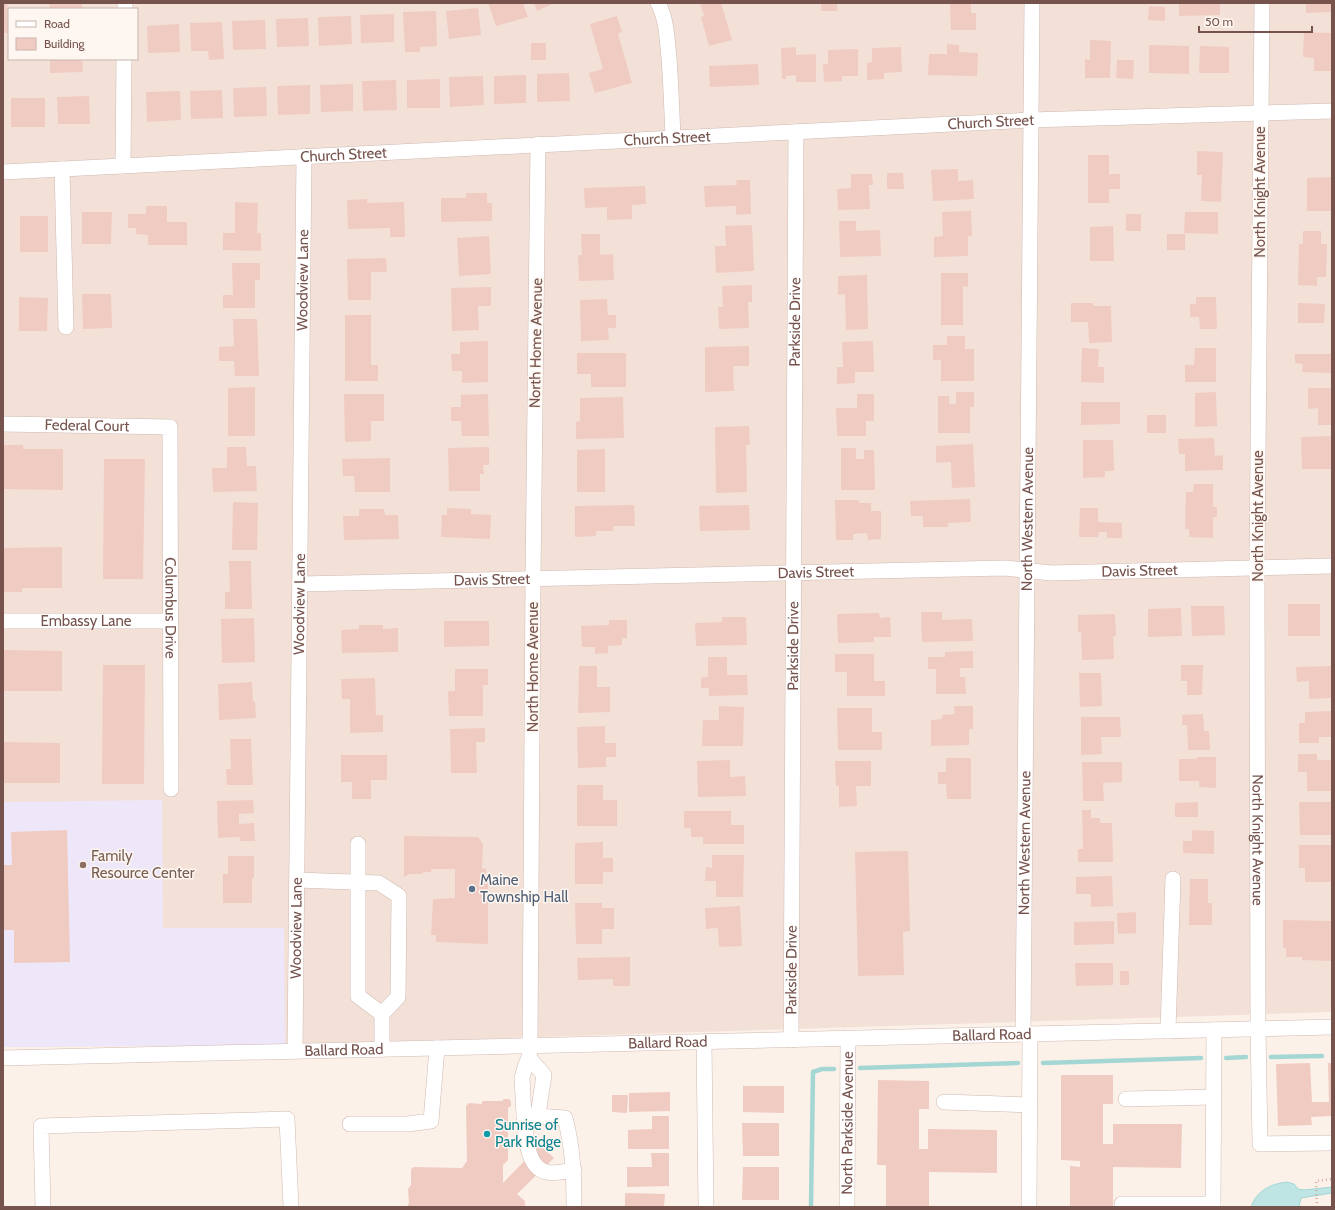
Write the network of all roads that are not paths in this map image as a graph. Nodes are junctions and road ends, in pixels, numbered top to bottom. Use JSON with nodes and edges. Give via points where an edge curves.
{"nodes":[{"id":1,"x":658,"y":3,"type":"edge"},
{"id":2,"x":1032,"y":3,"type":"edge"},
{"id":3,"x":1262,"y":3,"type":"edge"},
{"id":4,"x":124,"y":60,"type":"edge"},
{"id":5,"x":1332,"y":111,"type":"edge"},
{"id":6,"x":1261,"y":113,"type":"junction"},
{"id":7,"x":1031,"y":120,"type":"junction"},
{"id":8,"x":796,"y":132,"type":"junction"},
{"id":9,"x":673,"y":139,"type":"junction"},
{"id":10,"x":538,"y":144,"type":"junction"},
{"id":11,"x":304,"y":156,"type":"junction"},
{"id":12,"x":123,"y":166,"type":"junction"},
{"id":13,"x":62,"y":169,"type":"junction"},
{"id":14,"x":3,"y":172,"type":"edge"},
{"id":15,"x":66,"y":327,"type":"dead end"},
{"id":16,"x":3,"y":424,"type":"edge"},
{"id":17,"x":170,"y":426,"type":"joint"},
{"id":18,"x":1332,"y":566,"type":"edge"},
{"id":19,"x":1257,"y":568,"type":"junction"},
{"id":20,"x":1027,"y":570,"type":"junction"},
{"id":21,"x":794,"y":574,"type":"junction"},
{"id":22,"x":533,"y":579,"type":"junction"},
{"id":23,"x":300,"y":584,"type":"junction"},
{"id":24,"x":3,"y":621,"type":"edge"},
{"id":25,"x":170,"y":621,"type":"junction"},
{"id":26,"x":171,"y":788,"type":"dead end"},
{"id":27,"x":358,"y":844,"type":"dead end"},
{"id":28,"x":1173,"y":879,"type":"dead end"},
{"id":29,"x":297,"y":880,"type":"junction"},
{"id":30,"x":358,"y":882,"type":"junction"},
{"id":31,"x":382,"y":1014,"type":"junction"},
{"id":32,"x":1332,"y":1027,"type":"edge"},
{"id":33,"x":1258,"y":1029,"type":"junction"},
{"id":34,"x":1214,"y":1030,"type":"junction"},
{"id":35,"x":1168,"y":1031,"type":"junction"},
{"id":36,"x":1027,"y":1034,"type":"junction"},
{"id":37,"x":848,"y":1038,"type":"junction"},
{"id":38,"x":791,"y":1040,"type":"junction"},
{"id":39,"x":704,"y":1042,"type":"junction"},
{"id":40,"x":437,"y":1048,"type":"junction"},
{"id":41,"x":382,"y":1049,"type":"junction"},
{"id":42,"x":295,"y":1051,"type":"junction"},
{"id":43,"x":530,"y":1052,"type":"junction"},
{"id":44,"x":3,"y":1058,"type":"edge"},
{"id":45,"x":1214,"y":1097,"type":"junction"},
{"id":46,"x":1126,"y":1099,"type":"dead end"},
{"id":47,"x":944,"y":1102,"type":"dead end"},
{"id":48,"x":1030,"y":1105,"type":"junction"},
{"id":49,"x":531,"y":1115,"type":"junction"},
{"id":50,"x":350,"y":1124,"type":"dead end"},
{"id":51,"x":1332,"y":1143,"type":"edge"},
{"id":52,"x":574,"y":1170,"type":"junction"},
{"id":53,"x":1122,"y":1204,"type":"dead end"},
{"id":54,"x":1213,"y":1206,"type":"edge"},
{"id":55,"x":43,"y":1207,"type":"edge"},
{"id":56,"x":291,"y":1207,"type":"edge"},
{"id":57,"x":574,"y":1207,"type":"edge"},
{"id":58,"x":706,"y":1207,"type":"edge"},
{"id":59,"x":847,"y":1207,"type":"edge"},
{"id":60,"x":1029,"y":1207,"type":"edge"}],
"edges":[{"from":1,"to":9,"type":"street","via":[[667,29]]},
{"from":2,"to":7,"type":"street","name":"North Western Avenue"},
{"from":3,"to":6,"type":"street","name":"North Knight Avenue"},
{"from":4,"to":12,"type":"street"},
{"from":5,"to":6,"type":"street","name":"Church Street"},
{"from":6,"to":7,"type":"street","name":"Church Street"},
{"from":6,"to":19,"type":"street","name":"North Knight Avenue"},
{"from":7,"to":8,"type":"street","name":"Church Street"},
{"from":7,"to":20,"type":"street","name":"North Western Avenue"},
{"from":8,"to":9,"type":"street","name":"Church Street"},
{"from":8,"to":21,"type":"street","name":"Parkside Drive"},
{"from":9,"to":10,"type":"street","name":"Church Street"},
{"from":10,"to":11,"type":"street","name":"Church Street"},
{"from":10,"to":22,"type":"street","name":"North Home Avenue"},
{"from":11,"to":12,"type":"street","name":"Church Street"},
{"from":11,"to":23,"type":"street","name":"Woodview Lane"},
{"from":12,"to":13,"type":"street","name":"Church Street"},
{"from":13,"to":14,"type":"street","name":"Church Street"},
{"from":13,"to":15,"type":"street"},
{"from":16,"to":17,"type":"street","name":"Federal Court"},
{"from":17,"to":25,"type":"street","name":"Columbus Drive"},
{"from":18,"to":19,"type":"street","name":"Davis Street"},
{"from":19,"to":20,"type":"street","name":"Davis Street","via":[[1051,573]]},
{"from":19,"to":33,"type":"street","name":"North Knight Avenue"},
{"from":20,"to":21,"type":"street","name":"Davis Street","via":[[1006,568]]},
{"from":20,"to":36,"type":"street","name":"North Western Avenue"},
{"from":21,"to":22,"type":"street","name":"Davis Street"},
{"from":21,"to":38,"type":"street","name":"Parkside Drive"},
{"from":22,"to":23,"type":"street","name":"Davis Street"},
{"from":22,"to":43,"type":"street","name":"North Home Avenue"},
{"from":23,"to":29,"type":"street","name":"Woodview Lane"},
{"from":24,"to":25,"type":"street","name":"Embassy Lane"},
{"from":25,"to":26,"type":"street","name":"Columbus Drive"},
{"from":27,"to":30,"type":"street"},
{"from":28,"to":35,"type":"street"},
{"from":29,"to":30,"type":"street"},
{"from":29,"to":42,"type":"street","name":"Woodview Lane"},
{"from":30,"to":31,"type":"street","via":[[358,996]]},
{"from":30,"to":31,"type":"street","via":[[379,883],[399,896],[398,997]]},
{"from":31,"to":41,"type":"street"},
{"from":32,"to":33,"type":"street","name":"Ballard Road"},
{"from":33,"to":34,"type":"street","name":"Ballard Road"},
{"from":33,"to":51,"type":"street","name":"North Knight Avenue","via":[[1260,1144]]},
{"from":34,"to":35,"type":"street","name":"Ballard Road"},
{"from":34,"to":45,"type":"street"},
{"from":35,"to":36,"type":"street","name":"Ballard Road"},
{"from":36,"to":37,"type":"street","name":"Ballard Road"},
{"from":36,"to":48,"type":"street","name":"North Western Avenue"},
{"from":37,"to":38,"type":"street","name":"Ballard Road"},
{"from":37,"to":59,"type":"street","name":"North Parkside Avenue"},
{"from":38,"to":39,"type":"street","name":"Ballard Road"},
{"from":39,"to":43,"type":"street","name":"Ballard Road"},
{"from":39,"to":58,"type":"street"},
{"from":40,"to":41,"type":"street","name":"Ballard Road"},
{"from":40,"to":43,"type":"street","name":"Ballard Road"},
{"from":40,"to":50,"type":"street","via":[[431,1121],[408,1124]]},
{"from":41,"to":42,"type":"street","name":"Ballard Road"},
{"from":42,"to":44,"type":"street","name":"Ballard Road"},
{"from":43,"to":49,"type":"street","name":"North Home Avenue","via":[[522,1078]]},
{"from":43,"to":49,"type":"street","via":[[544,1074]]},
{"from":45,"to":46,"type":"street"},
{"from":45,"to":54,"type":"street"},
{"from":47,"to":48,"type":"street"},
{"from":48,"to":60,"type":"street","name":"North Western Avenue"},
{"from":49,"to":52,"type":"street","via":[[565,1118]]},
{"from":49,"to":52,"type":"street","via":[[528,1150],[535,1166],[547,1173]]},
{"from":52,"to":57,"type":"street"},
{"from":53,"to":54,"type":"street"},
{"from":55,"to":56,"type":"street","via":[[41,1126],[287,1119]]}]}
